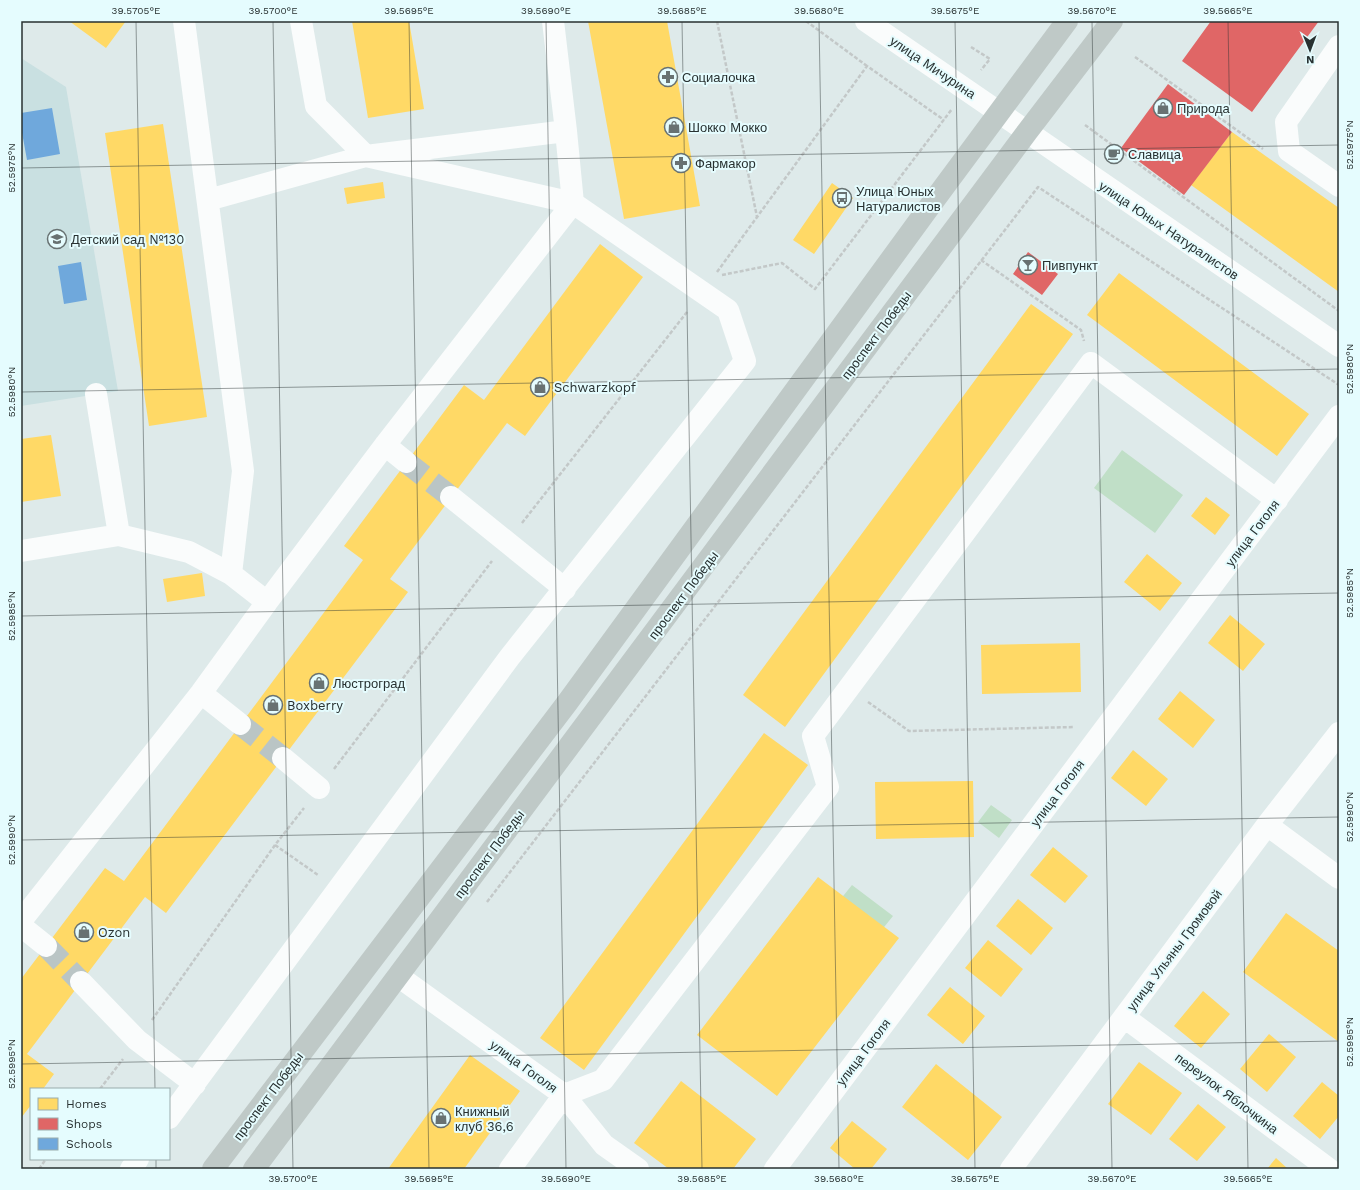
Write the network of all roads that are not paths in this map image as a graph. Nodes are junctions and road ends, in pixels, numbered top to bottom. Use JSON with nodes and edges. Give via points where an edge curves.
{"nodes":[{"id":1,"x":184,"y":21,"type":"edge"},
{"id":2,"x":301,"y":21,"type":"edge"},
{"id":3,"x":553,"y":21,"type":"edge"},
{"id":4,"x":866,"y":21,"type":"edge"},
{"id":5,"x":1067,"y":21,"type":"edge"},
{"id":6,"x":1112,"y":21,"type":"edge"},
{"id":7,"x":1339,"y":46,"type":"edge"},
{"id":8,"x":999,"y":113,"type":"junction"},
{"id":9,"x":566,"y":131,"type":"junction"},
{"id":10,"x":1027,"y":132,"type":"junction"},
{"id":11,"x":366,"y":156,"type":"junction"},
{"id":12,"x":1339,"y":186,"type":"edge"},
{"id":13,"x":208,"y":200,"type":"junction"},
{"id":14,"x":573,"y":204,"type":"junction"},
{"id":15,"x":1339,"y":346,"type":"edge"},
{"id":16,"x":96,"y":394,"type":"dead end"},
{"id":17,"x":1339,"y":416,"type":"edge"},
{"id":18,"x":385,"y":445,"type":"junction"},
{"id":19,"x":406,"y":462,"type":"tunnel mouth"},
{"id":20,"x":451,"y":498,"type":"tunnel mouth"},
{"id":21,"x":1277,"y":500,"type":"junction"},
{"id":22,"x":119,"y":535,"type":"junction"},
{"id":23,"x":21,"y":551,"type":"edge"},
{"id":24,"x":231,"y":574,"type":"junction"},
{"id":25,"x":565,"y":589,"type":"junction"},
{"id":26,"x":267,"y":602,"type":"junction"},
{"id":27,"x":201,"y":693,"type":"junction"},
{"id":28,"x":240,"y":724,"type":"tunnel mouth"},
{"id":29,"x":1339,"y":733,"type":"edge"},
{"id":30,"x":282,"y":758,"type":"tunnel mouth"},
{"id":31,"x":319,"y":788,"type":"road end"},
{"id":32,"x":1267,"y":825,"type":"junction"},
{"id":33,"x":1339,"y":878,"type":"edge"},
{"id":34,"x":21,"y":921,"type":"edge"},
{"id":35,"x":21,"y":926,"type":"edge"},
{"id":36,"x":46,"y":946,"type":"tunnel mouth"},
{"id":37,"x":398,"y":976,"type":"junction"},
{"id":38,"x":81,"y":982,"type":"tunnel mouth"},
{"id":39,"x":1124,"y":1017,"type":"junction"},
{"id":40,"x":195,"y":1084,"type":"junction"},
{"id":41,"x":564,"y":1095,"type":"junction"},
{"id":42,"x":170,"y":1117,"type":"edge"},
{"id":43,"x":137,"y":1160,"type":"edge"},
{"id":44,"x":131,"y":1169,"type":"edge"},
{"id":45,"x":213,"y":1169,"type":"edge"},
{"id":46,"x":254,"y":1169,"type":"edge"},
{"id":47,"x":510,"y":1169,"type":"edge"},
{"id":48,"x":638,"y":1169,"type":"edge"},
{"id":49,"x":775,"y":1169,"type":"edge"},
{"id":50,"x":1011,"y":1169,"type":"edge"},
{"id":51,"x":1330,"y":1169,"type":"edge"}],
"edges":[{"from":1,"to":13,"type":"street"},
{"from":2,"to":11,"type":"street","via":[[316,106]]},
{"from":3,"to":9,"type":"street"},
{"from":4,"to":8,"type":"street","name":"улица Мичурина"},
{"from":5,"to":8,"type":"main road","name":"проспект Победы"},
{"from":6,"to":10,"type":"main road","name":"проспект Победы"},
{"from":7,"to":12,"type":"street","via":[[1286,122],[1289,151]]},
{"from":8,"to":10,"type":"street","name":"улица Юных Натуралистов"},
{"from":8,"to":45,"type":"main road","name":"проспект Победы","via":[[567,703]]},
{"from":9,"to":11,"type":"street"},
{"from":9,"to":14,"type":"street"},
{"from":10,"to":15,"type":"street","name":"улица Юных Натуралистов"},
{"from":10,"to":37,"type":"main road","name":"проспект Победы"},
{"from":11,"to":13,"type":"street"},
{"from":11,"to":14,"type":"street"},
{"from":13,"to":24,"type":"street","via":[[243,471]]},
{"from":14,"to":18,"type":"street"},
{"from":14,"to":25,"type":"street","via":[[708,284],[728,310],[745,361]]},
{"from":16,"to":22,"type":"street"},
{"from":17,"to":21,"type":"street","name":"улица Гоголя"},
{"from":18,"to":19,"type":"street"},
{"from":18,"to":26,"type":"street"},
{"from":20,"to":25,"type":"street"},
{"from":21,"to":41,"type":"street","via":[[1091,363],[813,736],[828,787],[603,1080]]},
{"from":21,"to":49,"type":"street","name":"улица Гоголя"},
{"from":22,"to":23,"type":"street"},
{"from":22,"to":24,"type":"street","via":[[189,552]]},
{"from":24,"to":26,"type":"street"},
{"from":25,"to":40,"type":"street","via":[[509,658]]},
{"from":26,"to":27,"type":"street"},
{"from":27,"to":28,"type":"street"},
{"from":27,"to":34,"type":"street"},
{"from":29,"to":32,"type":"street","name":"улица Ульяны Громовой"},
{"from":30,"to":31,"type":"street"},
{"from":32,"to":33,"type":"street"},
{"from":32,"to":39,"type":"street","name":"улица Ульяны Громовой"},
{"from":35,"to":36,"type":"street"},
{"from":37,"to":41,"type":"street","name":"улица Гоголя"},
{"from":37,"to":46,"type":"main road","name":"проспект Победы"},
{"from":38,"to":40,"type":"street","via":[[137,1040]]},
{"from":39,"to":50,"type":"street","name":"улица Ульяны Громовой"},
{"from":39,"to":51,"type":"street","name":"переулок Яблочкина"},
{"from":40,"to":42,"type":"street"},
{"from":41,"to":47,"type":"street"},
{"from":41,"to":48,"type":"street","name":"улица Гоголя","via":[[604,1145]]},
{"from":43,"to":44,"type":"street"}]}
